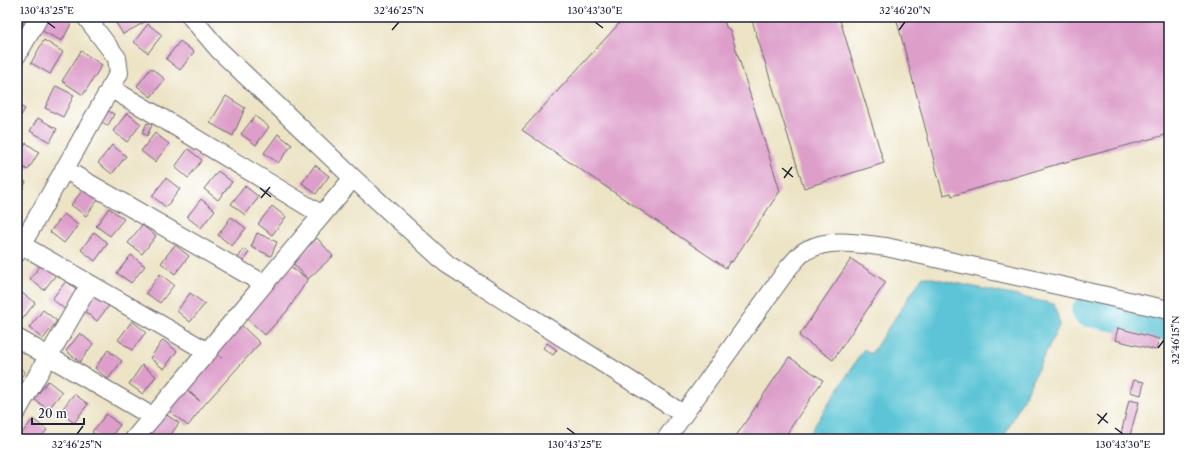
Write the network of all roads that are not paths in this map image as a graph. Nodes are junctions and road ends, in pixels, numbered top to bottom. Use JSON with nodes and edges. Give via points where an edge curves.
{"nodes":[{"id":1,"x":39,"y":17,"type":"edge"},
{"id":2,"x":86,"y":17,"type":"edge"},
{"id":3,"x":191,"y":17,"type":"edge"},
{"id":4,"x":17,"y":55,"type":"edge"},
{"id":5,"x":110,"y":88,"type":"junction"},
{"id":6,"x":64,"y":169,"type":"junction"},
{"id":7,"x":353,"y":178,"type":"junction"},
{"id":8,"x":322,"y":215,"type":"junction"},
{"id":9,"x":19,"y":249,"type":"edge"},
{"id":10,"x":90,"y":284,"type":"junction"},
{"id":11,"x":264,"y":284,"type":"junction"},
{"id":12,"x":1169,"y":310,"type":"edge"},
{"id":13,"x":17,"y":338,"type":"edge"},
{"id":14,"x":208,"y":352,"type":"junction"},
{"id":15,"x":48,"y":356,"type":"junction"},
{"id":16,"x":17,"y":411,"type":"edge"},
{"id":17,"x":683,"y":414,"type":"junction"},
{"id":18,"x":153,"y":417,"type":"junction"},
{"id":19,"x":134,"y":439,"type":"edge"},
{"id":20,"x":666,"y":439,"type":"edge"}],
"edges":[{"from":1,"to":4,"type":"street"},
{"from":2,"to":5,"type":"street","via":[[117,58],[119,73]]},
{"from":3,"to":7,"type":"street","via":[[220,50]]},
{"from":5,"to":6,"type":"street"},
{"from":5,"to":8,"type":"street"},
{"from":6,"to":9,"type":"street"},
{"from":6,"to":11,"type":"street"},
{"from":7,"to":8,"type":"street"},
{"from":7,"to":17,"type":"street","via":[[447,264]]},
{"from":8,"to":11,"type":"street"},
{"from":9,"to":10,"type":"street"},
{"from":10,"to":14,"type":"street"},
{"from":10,"to":15,"type":"street"},
{"from":11,"to":14,"type":"street"},
{"from":12,"to":17,"type":"street","via":[[886,248],[847,242],[826,243],[806,250],[789,267]]},
{"from":13,"to":15,"type":"street"},
{"from":14,"to":18,"type":"street"},
{"from":15,"to":16,"type":"street"},
{"from":15,"to":18,"type":"street"},
{"from":17,"to":20,"type":"street"},
{"from":18,"to":19,"type":"street"}]}
